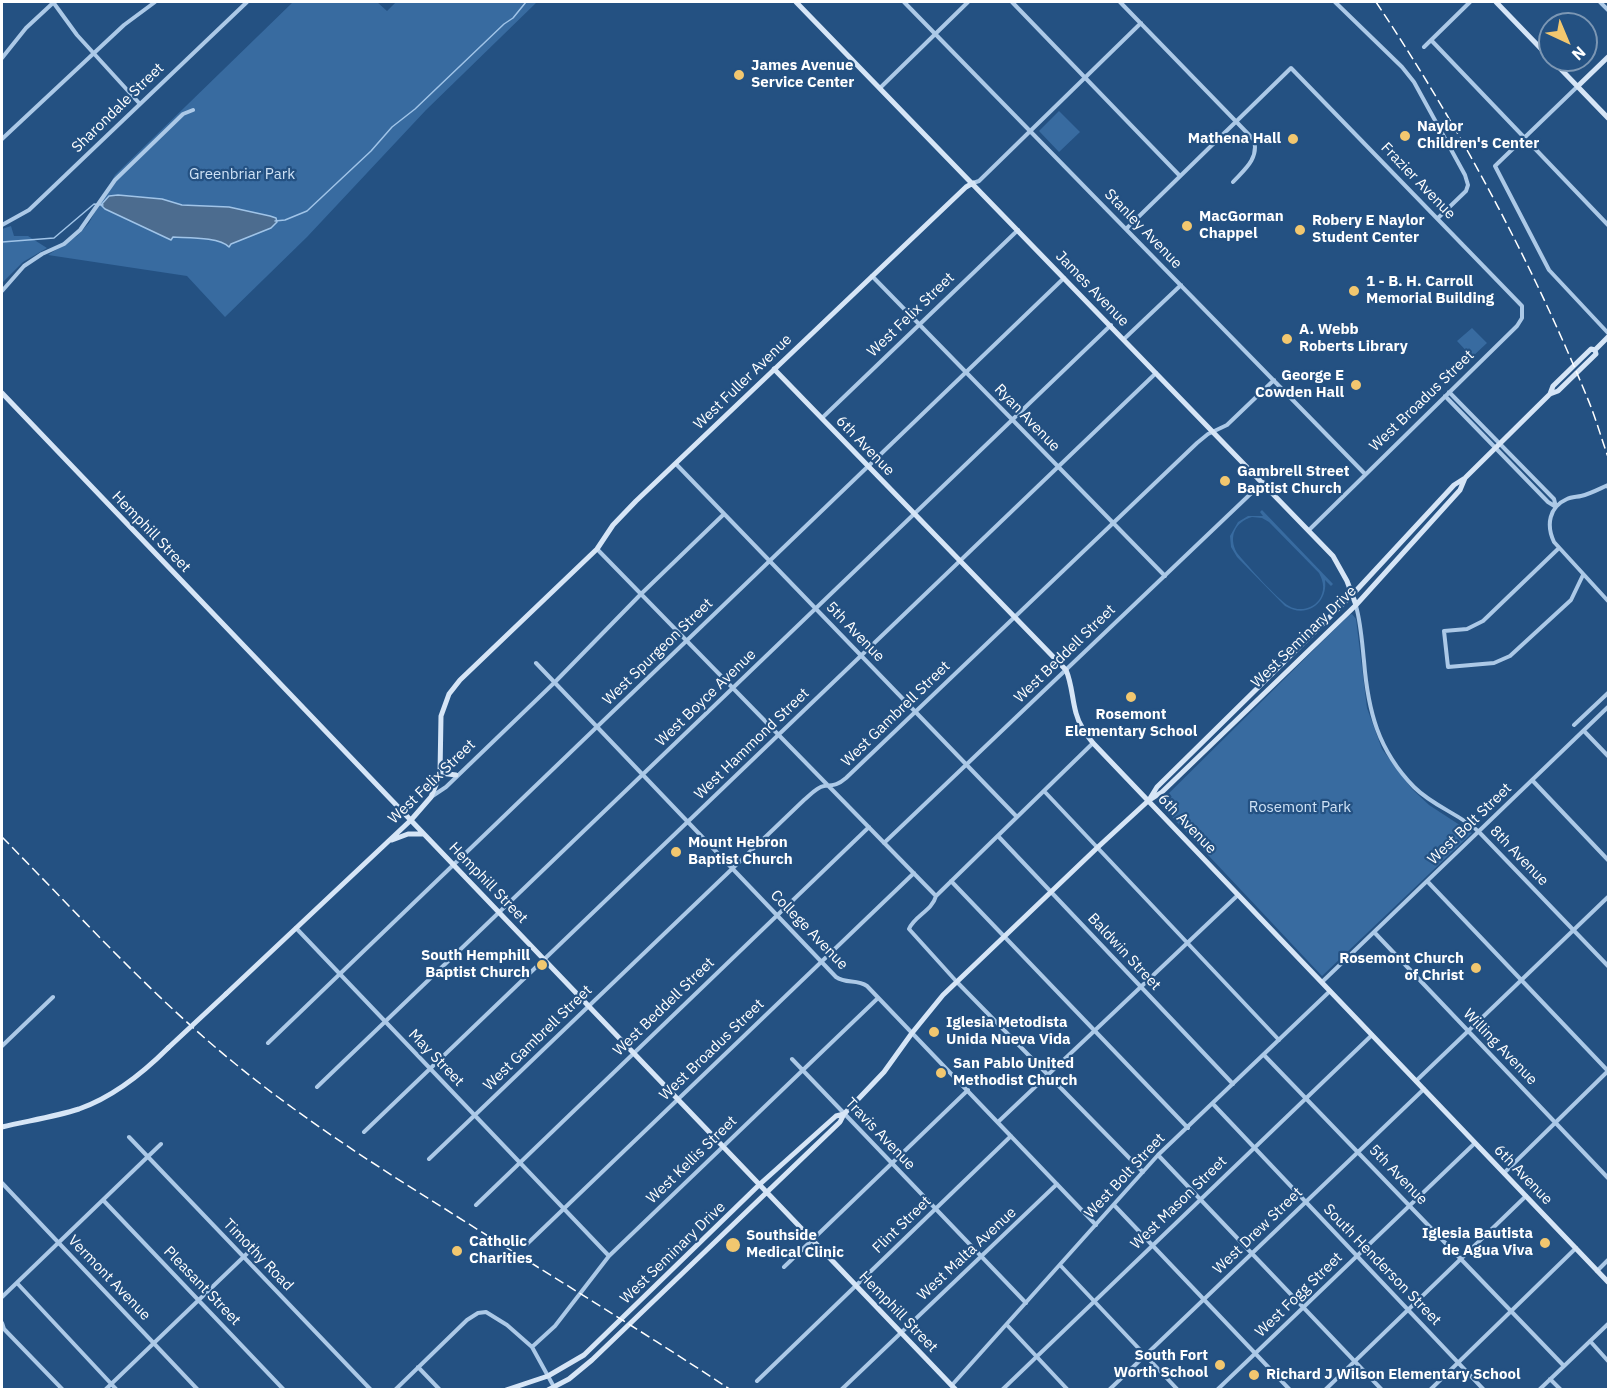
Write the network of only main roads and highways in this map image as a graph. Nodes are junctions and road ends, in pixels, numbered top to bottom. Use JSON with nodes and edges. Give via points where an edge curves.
{"nodes":[{"id":1,"x":796,"y":2,"type":"edge"},
{"id":2,"x":1496,"y":2,"type":"edge"},
{"id":3,"x":1538,"y":46,"type":"edge"},
{"id":4,"x":1608,"y":57,"type":"edge"},
{"id":5,"x":1564,"y":72,"type":"edge"},
{"id":6,"x":1578,"y":86,"type":"junction"},
{"id":7,"x":1608,"y":118,"type":"edge"},
{"id":8,"x":973,"y":183,"type":"junction"},
{"id":9,"x":1608,"y":335,"type":"edge"},
{"id":10,"x":774,"y":369,"type":"junction"},
{"id":11,"x":2,"y":393,"type":"edge"},
{"id":12,"x":1465,"y":478,"type":"junction"},
{"id":13,"x":1353,"y":594,"type":"junction"},
{"id":14,"x":1356,"y":604,"type":"junction"},
{"id":15,"x":1298,"y":649,"type":"junction"},
{"id":16,"x":1303,"y":656,"type":"junction"},
{"id":17,"x":1221,"y":724,"type":"junction"},
{"id":18,"x":1227,"y":730,"type":"junction"},
{"id":19,"x":440,"y":773,"type":"junction"},
{"id":20,"x":456,"y":775,"type":"road end"},
{"id":21,"x":431,"y":797,"type":"joint"},
{"id":22,"x":1148,"y":801,"type":"junction"},
{"id":23,"x":411,"y":820,"type":"junction"},
{"id":24,"x":424,"y":834,"type":"junction"},
{"id":25,"x":387,"y":842,"type":"junction"},
{"id":26,"x":844,"y":1114,"type":"junction"},
{"id":27,"x":2,"y":1127,"type":"edge"},
{"id":28,"x":760,"y":1184,"type":"junction"},
{"id":29,"x":767,"y":1191,"type":"junction"},
{"id":30,"x":694,"y":1248,"type":"junction"},
{"id":31,"x":699,"y":1257,"type":"junction"},
{"id":32,"x":1608,"y":1282,"type":"edge"},
{"id":33,"x":952,"y":1388,"type":"edge"},
{"id":34,"x":506,"y":1389,"type":"edge"},
{"id":35,"x":548,"y":1389,"type":"edge"}],
"edges":[{"from":1,"to":8,"type":"main road","name":"James Avenue"},
{"from":2,"to":3,"type":"main road"},
{"from":4,"to":6,"type":"main road"},
{"from":5,"to":6,"type":"main road"},
{"from":6,"to":7,"type":"main road"},
{"from":8,"to":10,"type":"main road","name":"West Fuller Avenue"},
{"from":8,"to":13,"type":"main road","name":"James Avenue","via":[[1309,530],[1341,568]]},
{"from":9,"to":12,"type":"main road","name":"West Seminary Drive"},
{"from":10,"to":19,"type":"main road","name":"West Fuller Avenue","via":[[621,516],[597,549],[449,694],[439,729]]},
{"from":10,"to":22,"type":"main road","name":"6th Avenue","via":[[1066,670],[1083,731]]},
{"from":11,"to":23,"type":"main road","name":"Hemphill Street"},
{"from":12,"to":13,"type":"main road","name":"West Seminary Drive","via":[[1454,485]]},
{"from":12,"to":14,"type":"main road","name":"West Seminary Drive","via":[[1460,490]]},
{"from":13,"to":14,"type":"main road","name":"James Avenue"},
{"from":13,"to":15,"type":"main road","name":"West Seminary Drive"},
{"from":14,"to":16,"type":"main road","name":"West Seminary Drive"},
{"from":15,"to":16,"type":"main road"},
{"from":15,"to":17,"type":"main road","name":"West Seminary Drive"},
{"from":16,"to":18,"type":"main road","name":"West Seminary Drive"},
{"from":17,"to":18,"type":"main road"},
{"from":17,"to":22,"type":"main road","name":"West Seminary Drive","via":[[1157,787]]},
{"from":18,"to":22,"type":"main road","name":"West Seminary Drive"},
{"from":19,"to":20,"type":"main road"},
{"from":19,"to":21,"type":"main road","name":"West Fuller Avenue"},
{"from":21,"to":23,"type":"main road","name":"West Felix Street"},
{"from":22,"to":26,"type":"main road","name":"West Seminary Drive","via":[[956,981],[878,1079]]},
{"from":22,"to":32,"type":"main road","name":"6th Avenue"},
{"from":23,"to":24,"type":"main road","name":"Hemphill Street"},
{"from":23,"to":25,"type":"main road","name":"West Felix Street"},
{"from":24,"to":25,"type":"main road","via":[[408,834]]},
{"from":24,"to":28,"type":"main road","name":"Hemphill Street"},
{"from":25,"to":27,"type":"main road","name":"West Felix Street","bridge":true,"via":[[152,1064],[124,1085],[80,1108]]},
{"from":26,"to":28,"type":"main road","name":"West Seminary Drive","via":[[836,1116]]},
{"from":26,"to":29,"type":"main road","name":"West Seminary Drive"},
{"from":28,"to":29,"type":"main road","name":"Hemphill Street"},
{"from":28,"to":30,"type":"main road","name":"West Seminary Drive"},
{"from":29,"to":31,"type":"main road","name":"West Seminary Drive"},
{"from":29,"to":33,"type":"main road","name":"Hemphill Street"},
{"from":30,"to":31,"type":"main road"},
{"from":30,"to":34,"type":"main road","name":"West Seminary Drive","via":[[594,1347],[548,1376]]},
{"from":31,"to":35,"type":"main road","name":"West Seminary Drive","via":[[586,1366]]}]}
